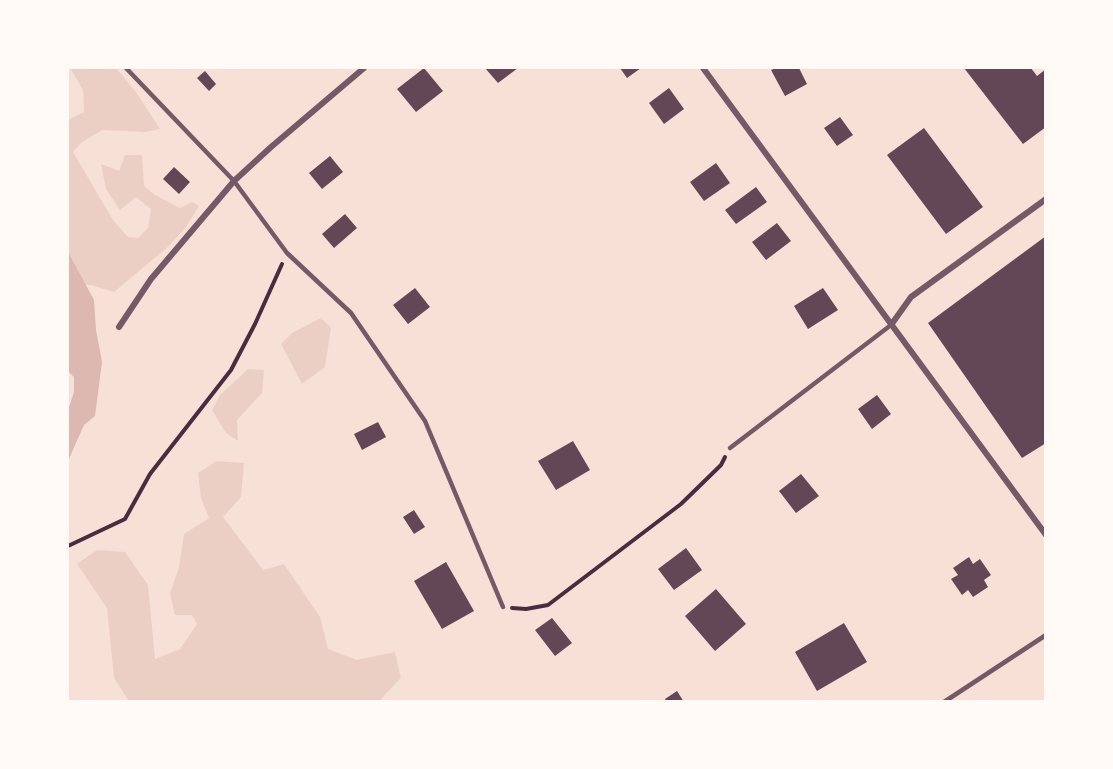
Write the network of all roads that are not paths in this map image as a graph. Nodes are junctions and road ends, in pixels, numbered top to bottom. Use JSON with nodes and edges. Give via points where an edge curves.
{"nodes":[{"id":1,"x":126,"y":68,"type":"edge"},
{"id":2,"x":364,"y":68,"type":"edge"},
{"id":3,"x":703,"y":68,"type":"edge"},
{"id":4,"x":234,"y":181,"type":"junction"},
{"id":5,"x":1046,"y":199,"type":"edge"},
{"id":6,"x":891,"y":325,"type":"junction"},
{"id":7,"x":119,"y":327,"type":"dead end"},
{"id":8,"x":730,"y":448,"type":"road end"},
{"id":9,"x":1045,"y":534,"type":"edge"},
{"id":10,"x":503,"y":607,"type":"road end"},
{"id":11,"x":1046,"y":634,"type":"edge"},
{"id":12,"x":944,"y":702,"type":"edge"}],
"edges":[{"from":1,"to":4,"type":"lane"},
{"from":2,"to":4,"type":"street"},
{"from":3,"to":6,"type":"street"},
{"from":4,"to":7,"type":"street","via":[[151,279]]},
{"from":4,"to":10,"type":"lane","via":[[287,253],[351,313],[425,421]]},
{"from":5,"to":6,"type":"street","via":[[911,297]]},
{"from":6,"to":8,"type":"lane"},
{"from":6,"to":9,"type":"street"},
{"from":11,"to":12,"type":"lane"}]}
